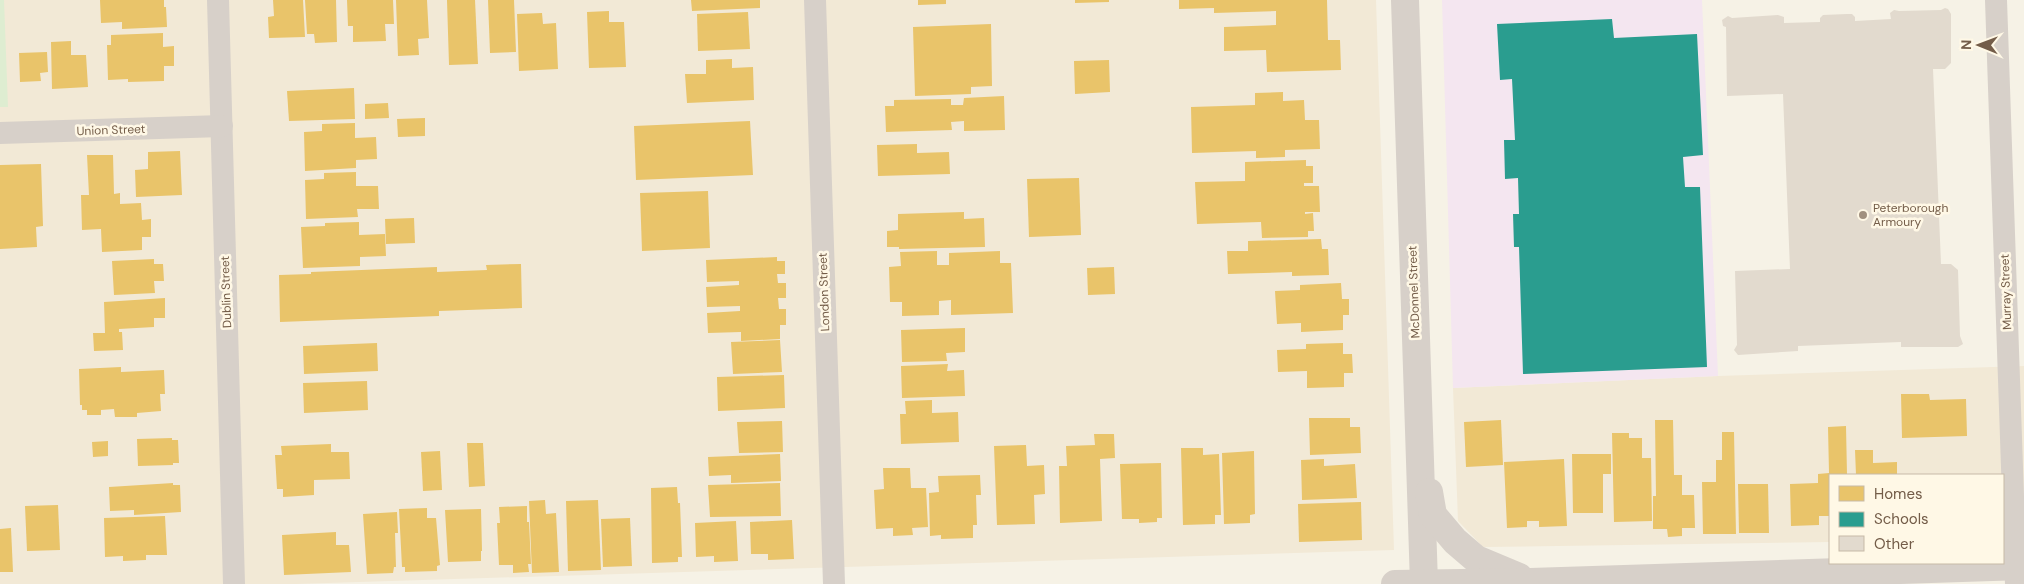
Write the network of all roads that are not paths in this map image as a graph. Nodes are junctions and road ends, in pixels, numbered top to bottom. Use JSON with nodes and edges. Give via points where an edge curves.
{"nodes":[{"id":1,"x":218,"y":0,"type":"edge"},
{"id":2,"x":815,"y":0,"type":"edge"},
{"id":3,"x":1405,"y":0,"type":"edge"},
{"id":4,"x":1996,"y":0,"type":"edge"},
{"id":5,"x":222,"y":126,"type":"junction"},
{"id":6,"x":0,"y":133,"type":"edge"},
{"id":7,"x":1420,"y":436,"type":"junction"},
{"id":8,"x":2018,"y":572,"type":"edge"},
{"id":9,"x":1530,"y":582,"type":"junction"},
{"id":10,"x":1424,"y":583,"type":"edge"},
{"id":11,"x":234,"y":584,"type":"edge"},
{"id":12,"x":834,"y":584,"type":"edge"},
{"id":13,"x":1395,"y":584,"type":"edge"}],
"edges":[{"from":1,"to":5,"type":"street","name":"Dublin Street"},
{"from":2,"to":12,"type":"street","name":"London Street"},
{"from":3,"to":7,"type":"street","name":"McDonnel Street"},
{"from":4,"to":8,"type":"street","name":"Murray Street"},
{"from":5,"to":6,"type":"street","name":"Union Street"},
{"from":5,"to":11,"type":"street","name":"Dublin Street"},
{"from":7,"to":9,"type":"street","via":[[1433,515],[1476,559]]},
{"from":7,"to":10,"type":"street","name":"McDonnel Street"},
{"from":8,"to":9,"type":"street"},
{"from":9,"to":10,"type":"street"},
{"from":10,"to":13,"type":"street"}]}
